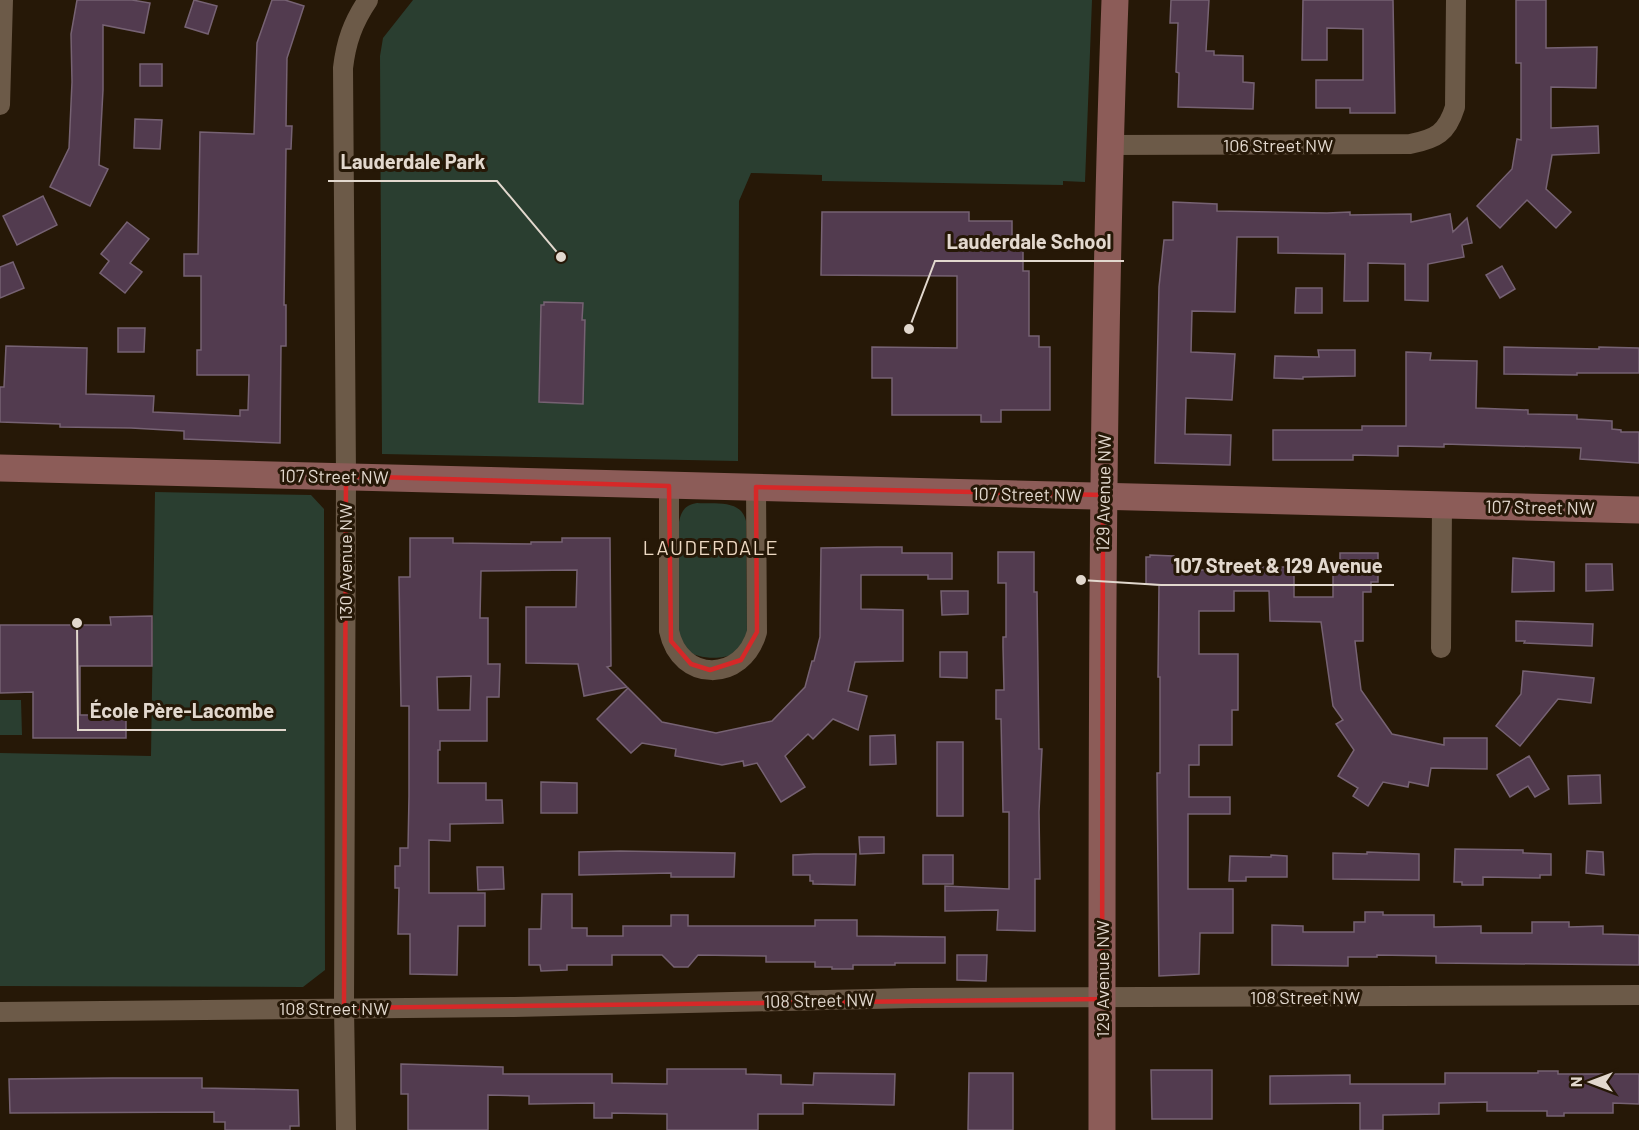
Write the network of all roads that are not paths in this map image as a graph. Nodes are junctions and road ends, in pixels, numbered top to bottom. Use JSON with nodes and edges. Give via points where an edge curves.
{"nodes":[{"id":1,"x":3,"y":0,"type":"edge"},
{"id":2,"x":368,"y":0,"type":"edge"},
{"id":3,"x":1115,"y":0,"type":"edge"},
{"id":4,"x":1456,"y":0,"type":"edge"},
{"id":5,"x":0,"y":105,"type":"edge"},
{"id":6,"x":1110,"y":145,"type":"junction"},
{"id":7,"x":0,"y":468,"type":"edge"},
{"id":8,"x":346,"y":476,"type":"junction"},
{"id":9,"x":669,"y":486,"type":"junction"},
{"id":10,"x":756,"y":487,"type":"junction"},
{"id":11,"x":1103,"y":495,"type":"junction"},
{"id":12,"x":1442,"y":504,"type":"junction"},
{"id":13,"x":1639,"y":510,"type":"edge"},
{"id":14,"x":1441,"y":648,"type":"dead end"},
{"id":15,"x":1639,"y":995,"type":"edge"},
{"id":16,"x":1102,"y":999,"type":"junction"},
{"id":17,"x":344,"y":1008,"type":"junction"},
{"id":18,"x":0,"y":1012,"type":"edge"},
{"id":19,"x":346,"y":1130,"type":"edge"},
{"id":20,"x":1102,"y":1130,"type":"edge"}],
"edges":[{"from":1,"to":5,"type":"street"},
{"from":2,"to":8,"type":"street","name":"130 Avenue NW","via":[[350,32],[343,68]]},
{"from":3,"to":6,"type":"street","name":"129 Avenue NW"},
{"from":4,"to":6,"type":"street","name":"106 Street NW","via":[[1455,101],[1451,120],[1444,131],[1425,141]]},
{"from":6,"to":11,"type":"street","name":"129 Avenue NW"},
{"from":7,"to":8,"type":"street","name":"107 Street NW"},
{"from":8,"to":9,"type":"street","name":"107 Street NW"},
{"from":8,"to":17,"type":"street","name":"130 Avenue NW"},
{"from":9,"to":10,"type":"street","name":"107 Street NW"},
{"from":9,"to":10,"type":"street","via":[[671,641],[691,664],[710,670],[721,670],[741,660],[757,632]]},
{"from":10,"to":11,"type":"street","name":"107 Street NW"},
{"from":11,"to":12,"type":"street","name":"107 Street NW"},
{"from":11,"to":16,"type":"street","name":"129 Avenue NW"},
{"from":12,"to":13,"type":"street","name":"107 Street NW"},
{"from":12,"to":14,"type":"street"},
{"from":15,"to":16,"type":"street","name":"108 Street NW"},
{"from":16,"to":17,"type":"street","name":"108 Street NW","via":[[913,998]]},
{"from":16,"to":20,"type":"street","name":"129 Avenue NW"},
{"from":17,"to":18,"type":"street","name":"108 Street NW"},
{"from":17,"to":19,"type":"street","name":"130 Avenue NW"}]}
